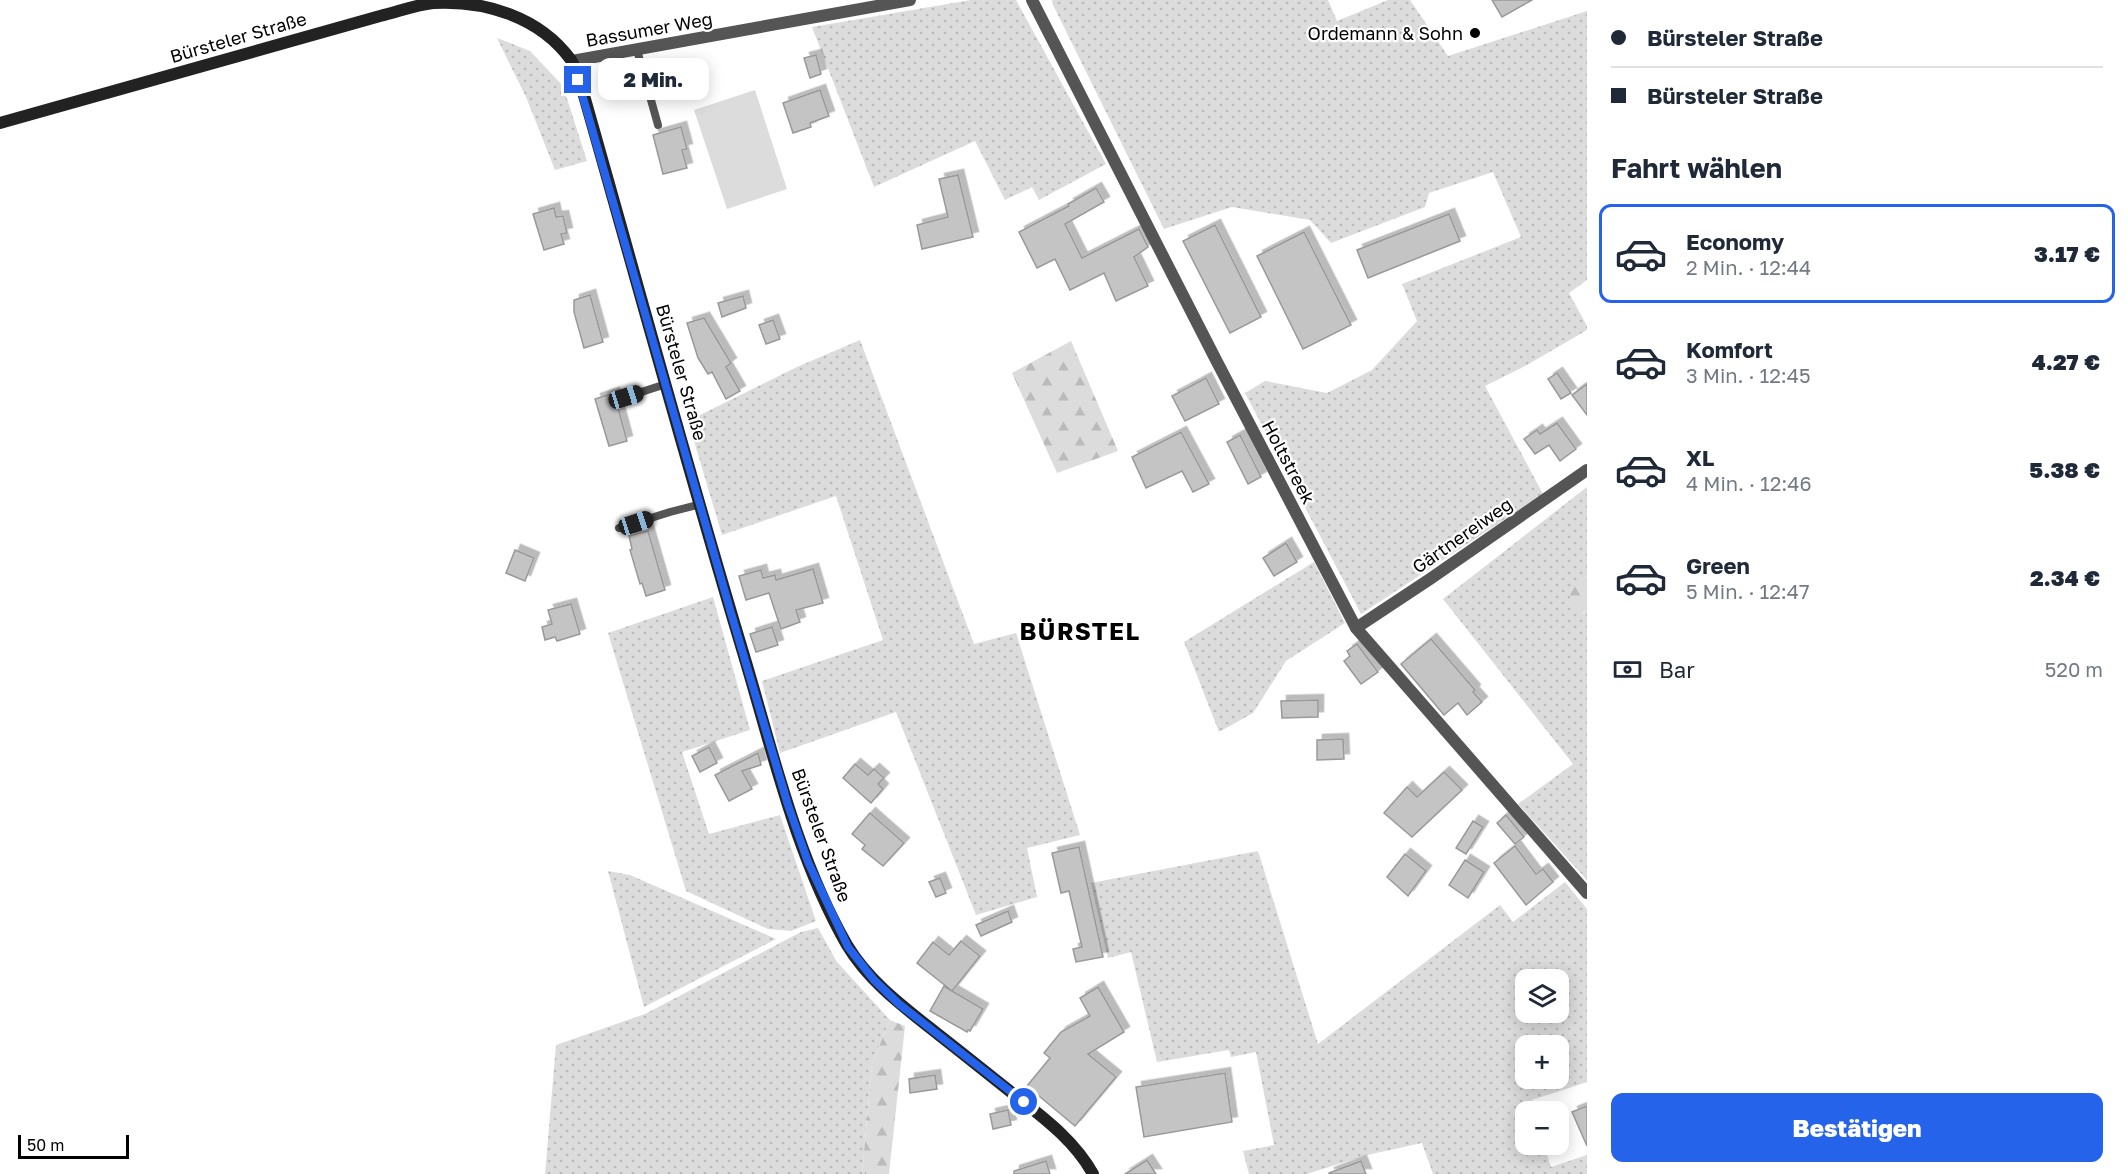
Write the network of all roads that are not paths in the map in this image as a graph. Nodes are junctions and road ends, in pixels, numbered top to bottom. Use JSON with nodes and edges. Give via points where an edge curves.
{"nodes":[{"id":1,"x":910,"y":0,"type":"edge"},
{"id":2,"x":1032,"y":0,"type":"edge"},
{"id":3,"x":638,"y":50,"type":"junction"},
{"id":4,"x":572,"y":61,"type":"junction"},
{"id":5,"x":0,"y":123,"type":"edge"},
{"id":6,"x":658,"y":125,"type":"dead end"},
{"id":7,"x":666,"y":384,"type":"junction"},
{"id":8,"x":626,"y":397,"type":"dead end"},
{"id":9,"x":1587,"y":470,"type":"edge"},
{"id":10,"x":701,"y":504,"type":"junction"},
{"id":11,"x":619,"y":528,"type":"dead end"},
{"id":12,"x":1356,"y":628,"type":"junction"},
{"id":13,"x":1587,"y":893,"type":"edge"},
{"id":14,"x":1093,"y":1174,"type":"edge"}],
"edges":[{"from":1,"to":3,"type":"street","name":"Bassumer Weg"},
{"from":2,"to":12,"type":"street","name":"Holtstreek"},
{"from":3,"to":4,"type":"street","name":"Bassumer Weg"},
{"from":3,"to":6,"type":"lane"},
{"from":4,"to":5,"type":"street","name":"Bürsteler Straße","via":[[529,22],[500,8],[485,3],[434,3]]},
{"from":4,"to":7,"type":"street","name":"Bürsteler Straße"},
{"from":7,"to":8,"type":"lane"},
{"from":7,"to":10,"type":"street","name":"Bürsteler Straße"},
{"from":9,"to":12,"type":"street","name":"Gärtnereiweg"},
{"from":10,"to":11,"type":"lane"},
{"from":10,"to":14,"type":"street","name":"Bürsteler Straße","via":[[791,812],[808,862],[848,947],[899,1004],[1051,1124],[1084,1157]]},
{"from":12,"to":13,"type":"street","name":"Holtstreek"}]}
